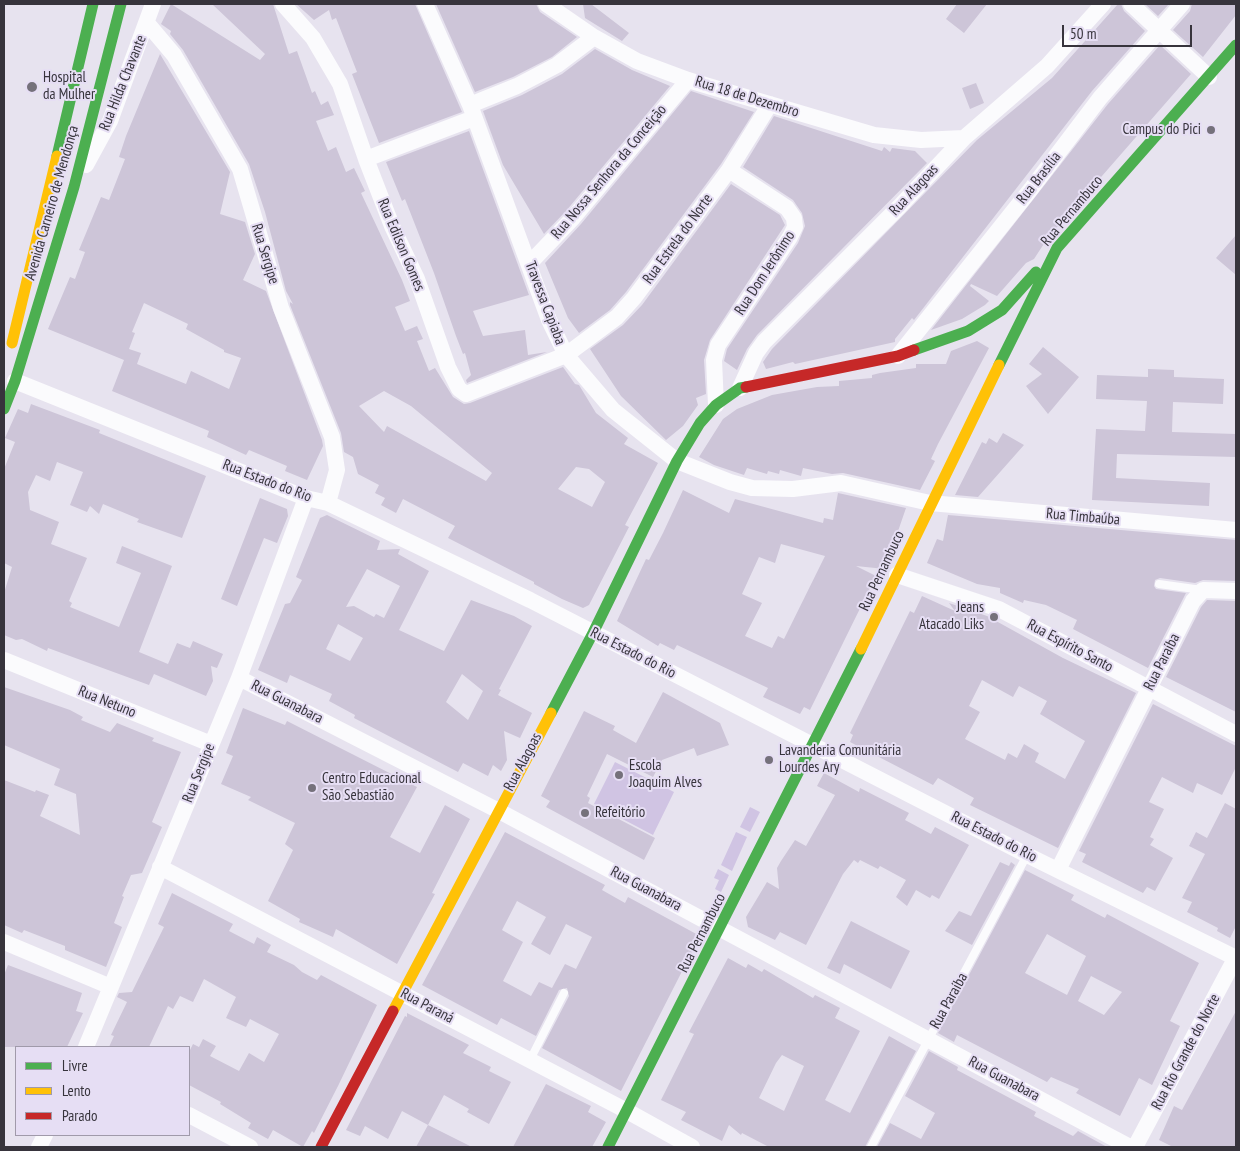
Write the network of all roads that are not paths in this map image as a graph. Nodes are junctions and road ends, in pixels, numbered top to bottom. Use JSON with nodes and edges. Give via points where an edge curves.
{"nodes":[{"id":1,"x":93,"y":4,"type":"edge"},
{"id":2,"x":121,"y":4,"type":"edge"},
{"id":3,"x":153,"y":4,"type":"edge"},
{"id":4,"x":283,"y":4,"type":"edge"},
{"id":5,"x":425,"y":4,"type":"edge"},
{"id":6,"x":546,"y":4,"type":"edge"},
{"id":7,"x":1103,"y":4,"type":"edge"},
{"id":8,"x":1131,"y":4,"type":"edge"},
{"id":9,"x":1182,"y":4,"type":"edge"},
{"id":10,"x":147,"y":23,"type":"junction"},
{"id":11,"x":1160,"y":30,"type":"junction"},
{"id":12,"x":594,"y":36,"type":"junction"},
{"id":13,"x":1236,"y":45,"type":"edge"},
{"id":14,"x":1209,"y":77,"type":"junction"},
{"id":15,"x":688,"y":80,"type":"junction"},
{"id":16,"x":770,"y":104,"type":"junction"},
{"id":17,"x":472,"y":112,"type":"junction"},
{"id":18,"x":964,"y":138,"type":"junction"},
{"id":19,"x":366,"y":158,"type":"junction"},
{"id":20,"x":729,"y":170,"type":"junction"},
{"id":21,"x":74,"y":187,"type":"junction"},
{"id":22,"x":1056,"y":248,"type":"junction"},
{"id":23,"x":529,"y":264,"type":"junction"},
{"id":24,"x":968,"y":331,"type":"junction"},
{"id":25,"x":980,"y":334,"type":"dead end"},
{"id":26,"x":994,"y":345,"type":"dead end"},
{"id":27,"x":566,"y":354,"type":"junction"},
{"id":28,"x":8,"y":356,"type":"dead end"},
{"id":29,"x":898,"y":356,"type":"junction"},
{"id":30,"x":1001,"y":361,"type":"junction"},
{"id":31,"x":15,"y":381,"type":"junction"},
{"id":32,"x":740,"y":388,"type":"junction"},
{"id":33,"x":716,"y":405,"type":"junction"},
{"id":34,"x":4,"y":409,"type":"edge"},
{"id":35,"x":677,"y":461,"type":"junction"},
{"id":36,"x":306,"y":498,"type":"junction"},
{"id":37,"x":328,"y":503,"type":"junction"},
{"id":38,"x":930,"y":503,"type":"junction"},
{"id":39,"x":1236,"y":530,"type":"edge"},
{"id":40,"x":898,"y":575,"type":"junction"},
{"id":41,"x":1159,"y":584,"type":"dead end"},
{"id":42,"x":1203,"y":590,"type":"junction"},
{"id":43,"x":1236,"y":591,"type":"edge"},
{"id":44,"x":592,"y":633,"type":"junction"},
{"id":45,"x":4,"y":660,"type":"edge"},
{"id":46,"x":239,"y":678,"type":"junction"},
{"id":47,"x":1149,"y":688,"type":"junction"},
{"id":48,"x":1236,"y":734,"type":"edge"},
{"id":49,"x":211,"y":744,"type":"junction"},
{"id":50,"x":814,"y":745,"type":"junction"},
{"id":51,"x":497,"y":810,"type":"junction"},
{"id":52,"x":1027,"y":855,"type":"junction"},
{"id":53,"x":160,"y":868,"type":"junction"},
{"id":54,"x":1058,"y":870,"type":"junction"},
{"id":55,"x":721,"y":928,"type":"junction"},
{"id":56,"x":4,"y":942,"type":"edge"},
{"id":57,"x":1236,"y":957,"type":"edge"},
{"id":58,"x":111,"y":987,"type":"junction"},
{"id":59,"x":402,"y":993,"type":"junction"},
{"id":60,"x":564,"y":993,"type":"dead end"},
{"id":61,"x":929,"y":1038,"type":"junction"},
{"id":62,"x":86,"y":1046,"type":"edge"},
{"id":63,"x":530,"y":1060,"type":"junction"},
{"id":64,"x":627,"y":1111,"type":"junction"},
{"id":65,"x":190,"y":1116,"type":"edge"},
{"id":66,"x":250,"y":1147,"type":"edge"},
{"id":67,"x":321,"y":1147,"type":"edge"},
{"id":68,"x":608,"y":1147,"type":"edge"},
{"id":69,"x":692,"y":1147,"type":"edge"},
{"id":70,"x":871,"y":1147,"type":"edge"},
{"id":71,"x":1130,"y":1147,"type":"edge"},
{"id":72,"x":1135,"y":1147,"type":"edge"}],
"edges":[{"from":1,"to":28,"type":"street","name":"Avenida Carneiro de Mendonça"},
{"from":2,"to":21,"type":"street","name":"Avenida Carneiro de Mendonça"},
{"from":3,"to":10,"type":"street","name":"Rua Hilda Chavante"},
{"from":4,"to":19,"type":"street","name":"Rua Edilson Gomes","via":[[313,38],[330,64]]},
{"from":5,"to":17,"type":"street","name":"Travessa Capiaba"},
{"from":6,"to":12,"type":"street","name":"Rua 18 de Dezembro"},
{"from":7,"to":18,"type":"street","name":"Rua Alagoas","via":[[1047,66]]},
{"from":8,"to":11,"type":"street"},
{"from":9,"to":11,"type":"street","name":"Rua Brasília"},
{"from":10,"to":21,"type":"street","name":"Rua Hilda Chavante","via":[[110,120]]},
{"from":10,"to":37,"type":"street","name":"Rua Sergipe","via":[[174,55],[240,169],[281,308],[332,437],[336,470]]},
{"from":11,"to":14,"type":"street"},
{"from":11,"to":29,"type":"street","name":"Rua Brasília","via":[[1100,98]]},
{"from":12,"to":15,"type":"street","name":"Rua 18 de Dezembro","via":[[637,61]]},
{"from":12,"to":17,"type":"street","via":[[573,54]]},
{"from":13,"to":14,"type":"street","name":"Rua Pernambuco"},
{"from":14,"to":22,"type":"street","name":"Rua Pernambuco"},
{"from":15,"to":16,"type":"street","name":"Rua 18 de Dezembro"},
{"from":15,"to":23,"type":"street","name":"Rua Nossa Senhora da Conceição","via":[[573,218]]},
{"from":16,"to":18,"type":"street","name":"Rua 18 de Dezembro","via":[[874,135],[922,140]]},
{"from":16,"to":20,"type":"street","name":"Rua Estrela do Norte"},
{"from":17,"to":19,"type":"street"},
{"from":17,"to":23,"type":"street","name":"Travessa Capiaba"},
{"from":18,"to":32,"type":"street","name":"Rua Alagoas","via":[[764,342]]},
{"from":19,"to":27,"type":"street","name":"Rua Edilson Gomes","via":[[462,393],[469,394]]},
{"from":20,"to":27,"type":"street","name":"Rua Estrela do Norte","via":[[634,298],[606,327]]},
{"from":20,"to":33,"type":"street","name":"Rua Dom Jerônimo","via":[[787,208],[794,218],[794,227],[718,346],[714,360]]},
{"from":21,"to":31,"type":"street","name":"Avenida Carneiro de Mendonça"},
{"from":22,"to":24,"type":"street","name":"Rua Alagoas","via":[[1002,310]]},
{"from":22,"to":30,"type":"street","name":"Rua Pernambuco"},
{"from":23,"to":27,"type":"street","name":"Travessa Capiaba","via":[[549,320]]},
{"from":24,"to":25,"type":"street"},
{"from":24,"to":29,"type":"street","name":"Rua Alagoas"},
{"from":26,"to":30,"type":"street"},
{"from":27,"to":35,"type":"street","name":"Travessa Capiaba","via":[[613,410]]},
{"from":29,"to":32,"type":"street","name":"Rua Alagoas"},
{"from":30,"to":38,"type":"street","name":"Rua Pernambuco"},
{"from":31,"to":34,"type":"street","name":"Avenida Carneiro de Mendonça"},
{"from":31,"to":36,"type":"street","name":"Rua Estado do Rio"},
{"from":32,"to":33,"type":"street","name":"Rua Alagoas"},
{"from":33,"to":35,"type":"street","name":"Rua Alagoas","via":[[700,423]]},
{"from":35,"to":38,"type":"street","name":"Travessa Capiaba","via":[[752,488],[793,489],[841,483]]},
{"from":35,"to":44,"type":"street","name":"Rua Alagoas"},
{"from":36,"to":37,"type":"street","name":"Rua Estado do Rio"},
{"from":36,"to":46,"type":"street","name":"Rua Sergipe"},
{"from":37,"to":44,"type":"street","name":"Rua Estado do Rio"},
{"from":38,"to":39,"type":"street","name":"Rua Timbaúba"},
{"from":38,"to":40,"type":"street","name":"Rua Pernambuco"},
{"from":40,"to":47,"type":"street","name":"Rua Espírito Santo","via":[[999,610]]},
{"from":40,"to":50,"type":"street","name":"Rua Pernambuco"},
{"from":41,"to":42,"type":"lane"},
{"from":42,"to":43,"type":"street"},
{"from":42,"to":47,"type":"street","name":"Rua Paraíba","via":[[1193,601]]},
{"from":44,"to":50,"type":"street","name":"Rua Estado do Rio"},
{"from":44,"to":51,"type":"street","name":"Rua Alagoas"},
{"from":45,"to":49,"type":"street","name":"Rua Netuno"},
{"from":46,"to":49,"type":"street","name":"Rua Sergipe"},
{"from":46,"to":51,"type":"street","name":"Rua Guanabara"},
{"from":47,"to":48,"type":"street","name":"Rua Espírito Santo"},
{"from":47,"to":54,"type":"street","name":"Rua Paraíba"},
{"from":49,"to":53,"type":"street","name":"Rua Sergipe"},
{"from":50,"to":52,"type":"street","name":"Rua Estado do Rio"},
{"from":50,"to":55,"type":"street","name":"Rua Pernambuco"},
{"from":51,"to":55,"type":"street","name":"Rua Guanabara"},
{"from":51,"to":59,"type":"street","name":"Rua Alagoas"},
{"from":52,"to":54,"type":"street","name":"Rua Estado do Rio"},
{"from":52,"to":61,"type":"lane","name":"Rua Paraíba"},
{"from":53,"to":58,"type":"street","name":"Rua Sergipe"},
{"from":53,"to":59,"type":"street","name":"Rua Paraná"},
{"from":54,"to":57,"type":"street","name":"Rua Estado do Rio"},
{"from":55,"to":61,"type":"street","name":"Rua Guanabara"},
{"from":55,"to":64,"type":"street","name":"Rua Pernambuco"},
{"from":56,"to":58,"type":"street"},
{"from":57,"to":72,"type":"street","name":"Rua Rio Grande do Norte"},
{"from":58,"to":62,"type":"street","name":"Rua Sergipe"},
{"from":59,"to":63,"type":"street","name":"Rua Paraná"},
{"from":59,"to":67,"type":"street","name":"Rua Alagoas"},
{"from":60,"to":63,"type":"lane"},
{"from":61,"to":70,"type":"lane","name":"Rua Paraíba"},
{"from":61,"to":71,"type":"street","name":"Rua Guanabara"},
{"from":63,"to":64,"type":"street","name":"Rua Paraná"},
{"from":64,"to":68,"type":"street","name":"Rua Pernambuco"},
{"from":64,"to":69,"type":"street","name":"Rua Paraná"},
{"from":65,"to":66,"type":"street"}]}
